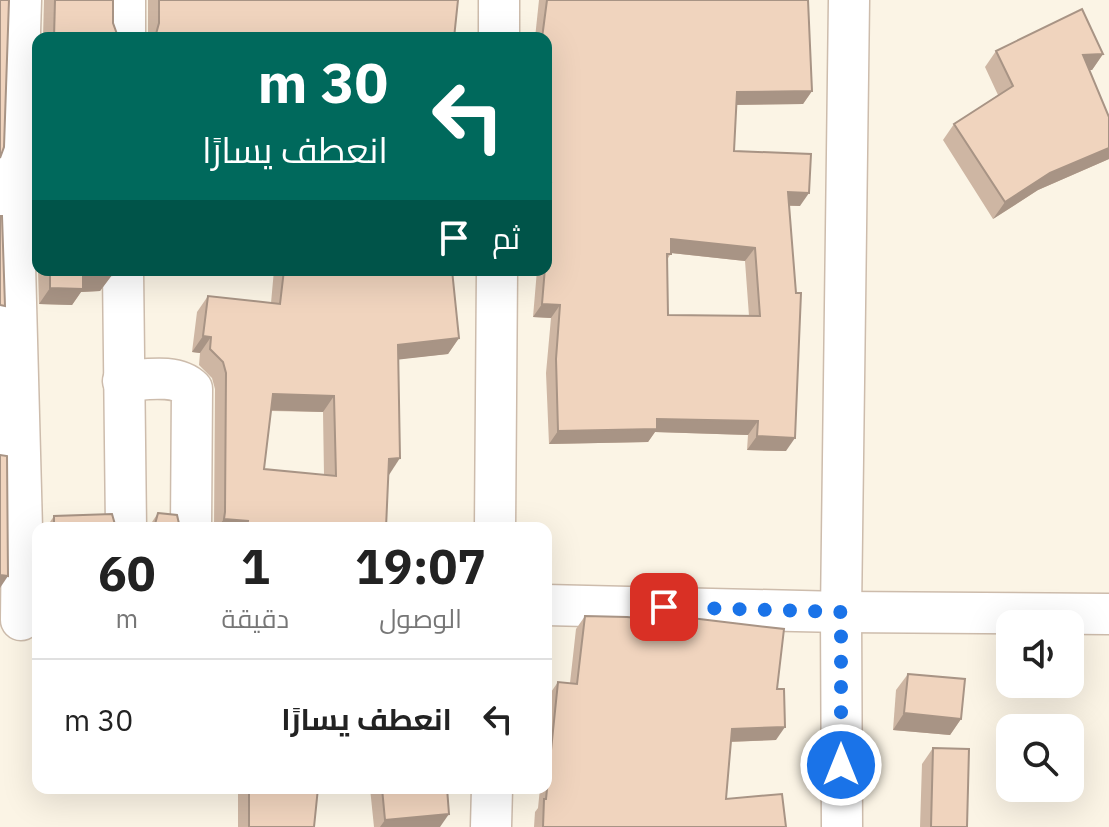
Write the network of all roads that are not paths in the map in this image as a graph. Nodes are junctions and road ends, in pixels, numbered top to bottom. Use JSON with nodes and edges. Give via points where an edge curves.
{"nodes":[{"id":1,"x":21,"y":0,"type":"edge"},
{"id":2,"x":125,"y":0,"type":"edge"},
{"id":3,"x":499,"y":0,"type":"edge"},
{"id":4,"x":849,"y":0,"type":"edge"},
{"id":5,"x":125,"y":32,"type":"edge"},
{"id":6,"x":499,"y":32,"type":"edge"},
{"id":7,"x":17,"y":227,"type":"edge"},
{"id":8,"x":123,"y":276,"type":"edge"},
{"id":9,"x":497,"y":276,"type":"edge"},
{"id":10,"x":123,"y":381,"type":"junction"},
{"id":11,"x":126,"y":522,"type":"edge"},
{"id":12,"x":191,"y":522,"type":"edge"},
{"id":13,"x":495,"y":522,"type":"edge"},
{"id":14,"x":20,"y":529,"type":"edge"},
{"id":15,"x":552,"y":605,"type":"edge"},
{"id":16,"x":841,"y":612,"type":"junction"},
{"id":17,"x":1109,"y":614,"type":"edge"},
{"id":18,"x":20,"y":620,"type":"edge"},
{"id":19,"x":492,"y":794,"type":"edge"},
{"id":20,"x":491,"y":827,"type":"edge"},
{"id":21,"x":842,"y":827,"type":"edge"}],
"edges":[{"from":1,"to":7,"type":"street"},
{"from":2,"to":5,"type":"street"},
{"from":3,"to":6,"type":"street"},
{"from":4,"to":16,"type":"street"},
{"from":7,"to":14,"type":"street"},
{"from":8,"to":10,"type":"street"},
{"from":9,"to":13,"type":"street"},
{"from":10,"to":11,"type":"street"},
{"from":10,"to":12,"type":"street","via":[[175,379],[192,389]]},
{"from":14,"to":18,"type":"street"},
{"from":15,"to":16,"type":"street"},
{"from":16,"to":17,"type":"street"},
{"from":16,"to":21,"type":"street"},
{"from":19,"to":20,"type":"street"}]}
